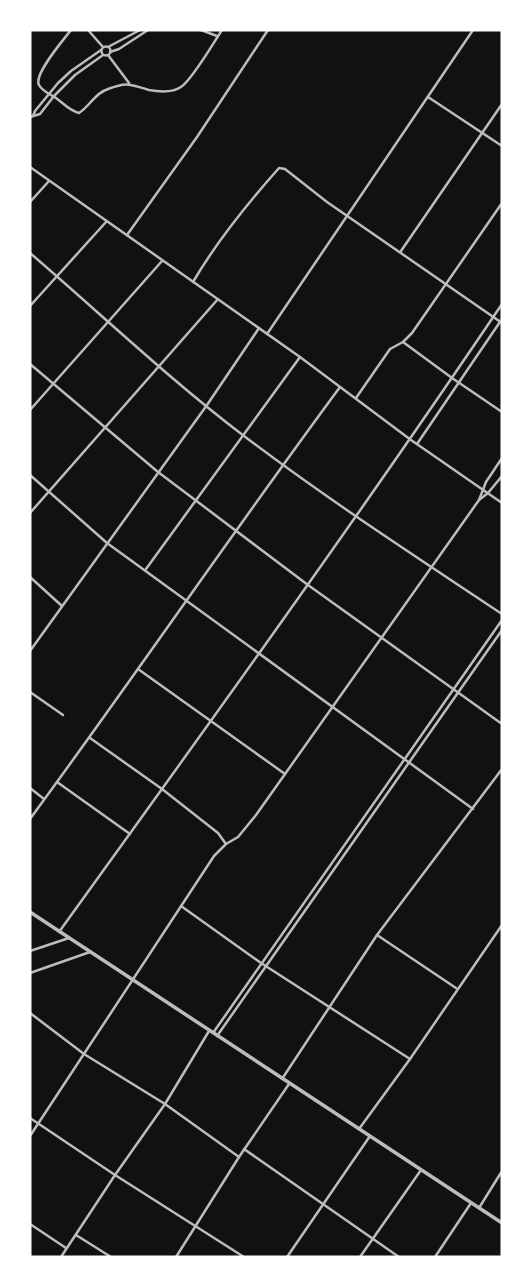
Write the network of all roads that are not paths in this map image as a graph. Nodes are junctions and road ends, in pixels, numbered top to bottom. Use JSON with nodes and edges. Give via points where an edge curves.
{"nodes":[{"id":1,"x":71,"y":30,"type":"edge"},
{"id":2,"x":88,"y":30,"type":"edge"},
{"id":3,"x":140,"y":30,"type":"edge"},
{"id":4,"x":148,"y":30,"type":"edge"},
{"id":5,"x":201,"y":30,"type":"edge"},
{"id":6,"x":222,"y":30,"type":"edge"},
{"id":7,"x":268,"y":30,"type":"edge"},
{"id":8,"x":473,"y":30,"type":"edge"},
{"id":9,"x":218,"y":36,"type":"junction"},
{"id":10,"x":108,"y":47,"type":"junction"},
{"id":11,"x":102,"y":48,"type":"junction"},
{"id":12,"x":109,"y":54,"type":"junction"},
{"id":13,"x":103,"y":55,"type":"junction"},
{"id":14,"x":129,"y":83,"type":"junction"},
{"id":15,"x":52,"y":95,"type":"junction"},
{"id":16,"x":428,"y":97,"type":"junction"},
{"id":17,"x":502,"y":104,"type":"edge"},
{"id":18,"x":31,"y":117,"type":"edge"},
{"id":19,"x":482,"y":132,"type":"junction"},
{"id":20,"x":502,"y":145,"type":"edge"},
{"id":21,"x":30,"y":167,"type":"edge"},
{"id":22,"x":49,"y":181,"type":"junction"},
{"id":23,"x":30,"y":202,"type":"edge"},
{"id":24,"x":502,"y":203,"type":"edge"},
{"id":25,"x":347,"y":216,"type":"junction"},
{"id":26,"x":106,"y":222,"type":"junction"},
{"id":27,"x":127,"y":236,"type":"junction"},
{"id":28,"x":400,"y":252,"type":"junction"},
{"id":29,"x":30,"y":253,"type":"edge"},
{"id":30,"x":162,"y":261,"type":"junction"},
{"id":31,"x":57,"y":276,"type":"junction"},
{"id":32,"x":193,"y":282,"type":"junction"},
{"id":33,"x":446,"y":284,"type":"junction"},
{"id":34,"x":218,"y":299,"type":"junction"},
{"id":35,"x":502,"y":304,"type":"edge"},
{"id":36,"x":30,"y":306,"type":"edge"},
{"id":37,"x":494,"y":317,"type":"junction"},
{"id":38,"x":502,"y":321,"type":"edge"},
{"id":39,"x":108,"y":323,"type":"junction"},
{"id":40,"x":259,"y":328,"type":"junction"},
{"id":41,"x":267,"y":335,"type":"junction"},
{"id":42,"x":403,"y":342,"type":"junction"},
{"id":43,"x":300,"y":358,"type":"junction"},
{"id":44,"x":30,"y":364,"type":"edge"},
{"id":45,"x":158,"y":367,"type":"junction"},
{"id":46,"x":452,"y":378,"type":"junction"},
{"id":47,"x":459,"y":383,"type":"junction"},
{"id":48,"x":53,"y":384,"type":"junction"},
{"id":49,"x":340,"y":387,"type":"junction"},
{"id":50,"x":356,"y":398,"type":"junction"},
{"id":51,"x":206,"y":405,"type":"junction"},
{"id":52,"x":30,"y":410,"type":"edge"},
{"id":53,"x":502,"y":412,"type":"edge"},
{"id":54,"x":105,"y":429,"type":"junction"},
{"id":55,"x":244,"y":435,"type":"junction"},
{"id":56,"x":411,"y":440,"type":"junction"},
{"id":57,"x":417,"y":444,"type":"junction"},
{"id":58,"x":502,"y":458,"type":"edge"},
{"id":59,"x":283,"y":463,"type":"junction"},
{"id":60,"x":158,"y":472,"type":"junction"},
{"id":61,"x":30,"y":475,"type":"edge"},
{"id":62,"x":502,"y":476,"type":"edge"},
{"id":63,"x":483,"y":490,"type":"junction"},
{"id":64,"x":48,"y":491,"type":"junction"},
{"id":65,"x":488,"y":494,"type":"junction"},
{"id":66,"x":479,"y":500,"type":"junction"},
{"id":67,"x":196,"y":502,"type":"junction"},
{"id":68,"x":502,"y":503,"type":"edge"},
{"id":69,"x":30,"y":513,"type":"edge"},
{"id":70,"x":357,"y":516,"type":"junction"},
{"id":71,"x":235,"y":530,"type":"junction"},
{"id":72,"x":107,"y":543,"type":"junction"},
{"id":73,"x":432,"y":567,"type":"junction"},
{"id":74,"x":146,"y":569,"type":"junction"},
{"id":75,"x":30,"y":578,"type":"edge"},
{"id":76,"x":308,"y":585,"type":"junction"},
{"id":77,"x":186,"y":599,"type":"junction"},
{"id":78,"x":62,"y":606,"type":"junction"},
{"id":79,"x":502,"y":614,"type":"edge"},
{"id":80,"x":502,"y":620,"type":"edge"},
{"id":81,"x":502,"y":630,"type":"edge"},
{"id":82,"x":381,"y":637,"type":"junction"},
{"id":83,"x":30,"y":651,"type":"edge"},
{"id":84,"x":260,"y":654,"type":"junction"},
{"id":85,"x":138,"y":669,"type":"junction"},
{"id":86,"x":453,"y":690,"type":"junction"},
{"id":87,"x":30,"y":692,"type":"edge"},
{"id":88,"x":458,"y":693,"type":"junction"},
{"id":89,"x":334,"y":706,"type":"junction"},
{"id":90,"x":63,"y":715,"type":"dead end"},
{"id":91,"x":211,"y":722,"type":"junction"},
{"id":92,"x":502,"y":724,"type":"edge"},
{"id":93,"x":90,"y":738,"type":"junction"},
{"id":94,"x":404,"y":759,"type":"junction"},
{"id":95,"x":409,"y":763,"type":"junction"},
{"id":96,"x":502,"y":769,"type":"edge"},
{"id":97,"x":285,"y":774,"type":"junction"},
{"id":98,"x":57,"y":782,"type":"junction"},
{"id":99,"x":30,"y":788,"type":"edge"},
{"id":100,"x":162,"y":789,"type":"junction"},
{"id":101,"x":44,"y":799,"type":"junction"},
{"id":102,"x":473,"y":809,"type":"junction"},
{"id":103,"x":30,"y":818,"type":"edge"},
{"id":104,"x":130,"y":834,"type":"junction"},
{"id":105,"x":226,"y":844,"type":"junction"},
{"id":106,"x":341,"y":849,"type":"junction"},
{"id":107,"x":346,"y":853,"type":"junction"},
{"id":108,"x":181,"y":906,"type":"junction"},
{"id":109,"x":30,"y":912,"type":"edge"},
{"id":110,"x":502,"y":925,"type":"edge"},
{"id":111,"x":59,"y":932,"type":"junction"},
{"id":112,"x":377,"y":935,"type":"junction"},
{"id":113,"x":69,"y":938,"type":"junction"},
{"id":114,"x":30,"y":951,"type":"edge"},
{"id":115,"x":90,"y":952,"type":"junction"},
{"id":116,"x":261,"y":963,"type":"junction"},
{"id":117,"x":267,"y":966,"type":"junction"},
{"id":118,"x":34,"y":971,"type":"junction"},
{"id":119,"x":30,"y":973,"type":"edge"},
{"id":120,"x":30,"y":978,"type":"edge"},
{"id":121,"x":133,"y":980,"type":"junction"},
{"id":122,"x":457,"y":989,"type":"junction"},
{"id":123,"x":329,"y":1007,"type":"junction"},
{"id":124,"x":30,"y":1013,"type":"edge"},
{"id":125,"x":211,"y":1032,"type":"junction"},
{"id":126,"x":217,"y":1036,"type":"junction"},
{"id":127,"x":84,"y":1054,"type":"junction"},
{"id":128,"x":410,"y":1059,"type":"junction"},
{"id":129,"x":282,"y":1079,"type":"junction"},
{"id":130,"x":289,"y":1083,"type":"junction"},
{"id":131,"x":165,"y":1104,"type":"junction"},
{"id":132,"x":30,"y":1118,"type":"edge"},
{"id":133,"x":38,"y":1123,"type":"junction"},
{"id":134,"x":359,"y":1129,"type":"junction"},
{"id":135,"x":30,"y":1136,"type":"edge"},
{"id":136,"x":370,"y":1136,"type":"junction"},
{"id":137,"x":244,"y":1149,"type":"junction"},
{"id":138,"x":239,"y":1157,"type":"junction"},
{"id":139,"x":421,"y":1170,"type":"junction"},
{"id":140,"x":502,"y":1171,"type":"edge"},
{"id":141,"x":115,"y":1175,"type":"junction"},
{"id":142,"x":471,"y":1203,"type":"junction"},
{"id":143,"x":323,"y":1205,"type":"junction"},
{"id":144,"x":479,"y":1208,"type":"junction"},
{"id":145,"x":502,"y":1223,"type":"edge"},
{"id":146,"x":30,"y":1224,"type":"edge"},
{"id":147,"x":196,"y":1226,"type":"junction"},
{"id":148,"x":76,"y":1235,"type":"junction"},
{"id":149,"x":373,"y":1239,"type":"junction"},
{"id":150,"x":66,"y":1248,"type":"junction"},
{"id":151,"x":61,"y":1257,"type":"edge"},
{"id":152,"x":111,"y":1257,"type":"edge"},
{"id":153,"x":176,"y":1257,"type":"edge"},
{"id":154,"x":244,"y":1257,"type":"edge"},
{"id":155,"x":287,"y":1257,"type":"edge"},
{"id":156,"x":360,"y":1257,"type":"edge"},
{"id":157,"x":400,"y":1257,"type":"edge"},
{"id":158,"x":435,"y":1257,"type":"edge"}],
"edges":[{"from":1,"to":15,"type":"street","via":[[38,77],[38,84]]},
{"from":2,"to":11,"type":"street"},
{"from":3,"to":10,"type":"street"},
{"from":4,"to":12,"type":"street"},
{"from":5,"to":9,"type":"street"},
{"from":6,"to":9,"type":"street"},
{"from":7,"to":27,"type":"street"},
{"from":8,"to":16,"type":"street"},
{"from":9,"to":14,"type":"street","via":[[183,86],[166,92]]},
{"from":10,"to":11,"type":"street"},
{"from":10,"to":12,"type":"street"},
{"from":11,"to":13,"type":"street"},
{"from":11,"to":15,"type":"street","via":[[71,71]]},
{"from":12,"to":13,"type":"street"},
{"from":12,"to":14,"type":"street"},
{"from":13,"to":15,"type":"street"},
{"from":14,"to":15,"type":"street","via":[[99,93],[79,113]]},
{"from":15,"to":18,"type":"street"},
{"from":16,"to":19,"type":"street"},
{"from":16,"to":25,"type":"street"},
{"from":17,"to":19,"type":"street"},
{"from":19,"to":20,"type":"street"},
{"from":19,"to":28,"type":"street"},
{"from":21,"to":22,"type":"street"},
{"from":22,"to":23,"type":"street"},
{"from":22,"to":26,"type":"street"},
{"from":24,"to":33,"type":"street"},
{"from":25,"to":28,"type":"street"},
{"from":25,"to":32,"type":"street","via":[[279,168]]},
{"from":25,"to":41,"type":"street"},
{"from":26,"to":27,"type":"street"},
{"from":26,"to":31,"type":"street"},
{"from":27,"to":30,"type":"street"},
{"from":28,"to":33,"type":"street"},
{"from":29,"to":31,"type":"street"},
{"from":30,"to":32,"type":"street"},
{"from":30,"to":39,"type":"street"},
{"from":31,"to":36,"type":"street"},
{"from":31,"to":39,"type":"street"},
{"from":32,"to":34,"type":"street"},
{"from":33,"to":37,"type":"street"},
{"from":33,"to":42,"type":"street"},
{"from":34,"to":40,"type":"street"},
{"from":34,"to":45,"type":"street"},
{"from":35,"to":37,"type":"street"},
{"from":37,"to":38,"type":"street"},
{"from":37,"to":46,"type":"street"},
{"from":38,"to":47,"type":"street"},
{"from":39,"to":45,"type":"street"},
{"from":39,"to":48,"type":"street"},
{"from":40,"to":41,"type":"street"},
{"from":40,"to":51,"type":"street"},
{"from":41,"to":43,"type":"street"},
{"from":42,"to":46,"type":"street"},
{"from":42,"to":50,"type":"street","via":[[390,349]]},
{"from":43,"to":49,"type":"street"},
{"from":43,"to":55,"type":"street"},
{"from":44,"to":48,"type":"street"},
{"from":45,"to":51,"type":"street"},
{"from":45,"to":54,"type":"street"},
{"from":46,"to":47,"type":"street"},
{"from":46,"to":56,"type":"street"},
{"from":47,"to":53,"type":"street"},
{"from":47,"to":57,"type":"street"},
{"from":48,"to":52,"type":"street"},
{"from":48,"to":54,"type":"street"},
{"from":49,"to":50,"type":"street"},
{"from":49,"to":59,"type":"street"},
{"from":50,"to":56,"type":"street"},
{"from":51,"to":55,"type":"street"},
{"from":51,"to":60,"type":"street"},
{"from":54,"to":60,"type":"street"},
{"from":54,"to":64,"type":"street"},
{"from":55,"to":59,"type":"street"},
{"from":55,"to":67,"type":"street"},
{"from":56,"to":57,"type":"street"},
{"from":56,"to":70,"type":"street"},
{"from":57,"to":63,"type":"street"},
{"from":58,"to":63,"type":"street"},
{"from":59,"to":70,"type":"street"},
{"from":59,"to":71,"type":"street"},
{"from":60,"to":67,"type":"street"},
{"from":60,"to":72,"type":"street"},
{"from":61,"to":64,"type":"street"},
{"from":62,"to":65,"type":"street"},
{"from":63,"to":65,"type":"street"},
{"from":63,"to":66,"type":"street"},
{"from":64,"to":69,"type":"street"},
{"from":64,"to":72,"type":"street"},
{"from":65,"to":66,"type":"street"},
{"from":65,"to":68,"type":"street"},
{"from":66,"to":73,"type":"street"},
{"from":67,"to":71,"type":"street"},
{"from":67,"to":74,"type":"street"},
{"from":70,"to":73,"type":"street"},
{"from":70,"to":76,"type":"street"},
{"from":71,"to":76,"type":"street"},
{"from":71,"to":77,"type":"street"},
{"from":72,"to":74,"type":"street"},
{"from":72,"to":78,"type":"street"},
{"from":73,"to":79,"type":"street"},
{"from":73,"to":82,"type":"street"},
{"from":74,"to":77,"type":"street"},
{"from":75,"to":78,"type":"street"},
{"from":76,"to":82,"type":"street"},
{"from":76,"to":84,"type":"street"},
{"from":77,"to":84,"type":"street"},
{"from":77,"to":85,"type":"street"},
{"from":78,"to":83,"type":"street"},
{"from":80,"to":86,"type":"street"},
{"from":81,"to":88,"type":"street"},
{"from":82,"to":86,"type":"street"},
{"from":82,"to":89,"type":"street"},
{"from":84,"to":89,"type":"street"},
{"from":84,"to":91,"type":"street"},
{"from":85,"to":91,"type":"street"},
{"from":85,"to":93,"type":"street"},
{"from":86,"to":88,"type":"street"},
{"from":86,"to":94,"type":"street"},
{"from":87,"to":90,"type":"street"},
{"from":88,"to":92,"type":"street"},
{"from":88,"to":95,"type":"street"},
{"from":89,"to":94,"type":"street"},
{"from":89,"to":97,"type":"street"},
{"from":91,"to":97,"type":"street"},
{"from":91,"to":100,"type":"street"},
{"from":93,"to":98,"type":"street"},
{"from":93,"to":100,"type":"street"},
{"from":94,"to":95,"type":"street"},
{"from":94,"to":106,"type":"street"},
{"from":95,"to":102,"type":"street"},
{"from":95,"to":107,"type":"street"},
{"from":96,"to":102,"type":"street"},
{"from":97,"to":105,"type":"street","via":[[239,837]]},
{"from":98,"to":101,"type":"street"},
{"from":98,"to":104,"type":"street"},
{"from":99,"to":101,"type":"street"},
{"from":100,"to":104,"type":"street"},
{"from":100,"to":105,"type":"street"},
{"from":101,"to":103,"type":"street"},
{"from":102,"to":112,"type":"street"},
{"from":104,"to":111,"type":"street"},
{"from":105,"to":108,"type":"street"},
{"from":106,"to":107,"type":"street"},
{"from":106,"to":116,"type":"street"},
{"from":107,"to":117,"type":"street"},
{"from":108,"to":116,"type":"street"},
{"from":108,"to":121,"type":"street"},
{"from":109,"to":111,"type":"street"},
{"from":110,"to":122,"type":"street"},
{"from":111,"to":113,"type":"street"},
{"from":112,"to":122,"type":"street"},
{"from":112,"to":123,"type":"street"},
{"from":113,"to":114,"type":"street"},
{"from":113,"to":115,"type":"street"},
{"from":115,"to":118,"type":"street"},
{"from":115,"to":121,"type":"street"},
{"from":116,"to":117,"type":"street"},
{"from":116,"to":125,"type":"street"},
{"from":117,"to":123,"type":"street"},
{"from":117,"to":126,"type":"street"},
{"from":118,"to":119,"type":"street"},
{"from":118,"to":120,"type":"street"},
{"from":121,"to":125,"type":"street"},
{"from":121,"to":127,"type":"street"},
{"from":122,"to":128,"type":"street"},
{"from":123,"to":128,"type":"street"},
{"from":123,"to":129,"type":"street"},
{"from":124,"to":127,"type":"street"},
{"from":125,"to":126,"type":"street"},
{"from":125,"to":131,"type":"street"},
{"from":126,"to":129,"type":"street"},
{"from":127,"to":131,"type":"street"},
{"from":127,"to":133,"type":"street"},
{"from":128,"to":134,"type":"street"},
{"from":129,"to":130,"type":"street"},
{"from":130,"to":134,"type":"street"},
{"from":130,"to":137,"type":"street"},
{"from":131,"to":138,"type":"street"},
{"from":131,"to":141,"type":"street"},
{"from":132,"to":133,"type":"street"},
{"from":133,"to":135,"type":"street"},
{"from":133,"to":141,"type":"street"},
{"from":134,"to":136,"type":"street"},
{"from":136,"to":139,"type":"street"},
{"from":136,"to":143,"type":"street"},
{"from":137,"to":138,"type":"street"},
{"from":137,"to":143,"type":"street"},
{"from":138,"to":147,"type":"street"},
{"from":139,"to":142,"type":"street"},
{"from":139,"to":149,"type":"street"},
{"from":140,"to":144,"type":"street"},
{"from":141,"to":147,"type":"street"},
{"from":141,"to":148,"type":"street"},
{"from":142,"to":144,"type":"street"},
{"from":142,"to":158,"type":"street"},
{"from":143,"to":149,"type":"street"},
{"from":143,"to":155,"type":"street"},
{"from":144,"to":145,"type":"street"},
{"from":146,"to":150,"type":"street"},
{"from":147,"to":153,"type":"street"},
{"from":147,"to":154,"type":"street"},
{"from":148,"to":150,"type":"street"},
{"from":148,"to":152,"type":"street"},
{"from":149,"to":156,"type":"street"},
{"from":149,"to":157,"type":"street"},
{"from":150,"to":151,"type":"street"}]}
